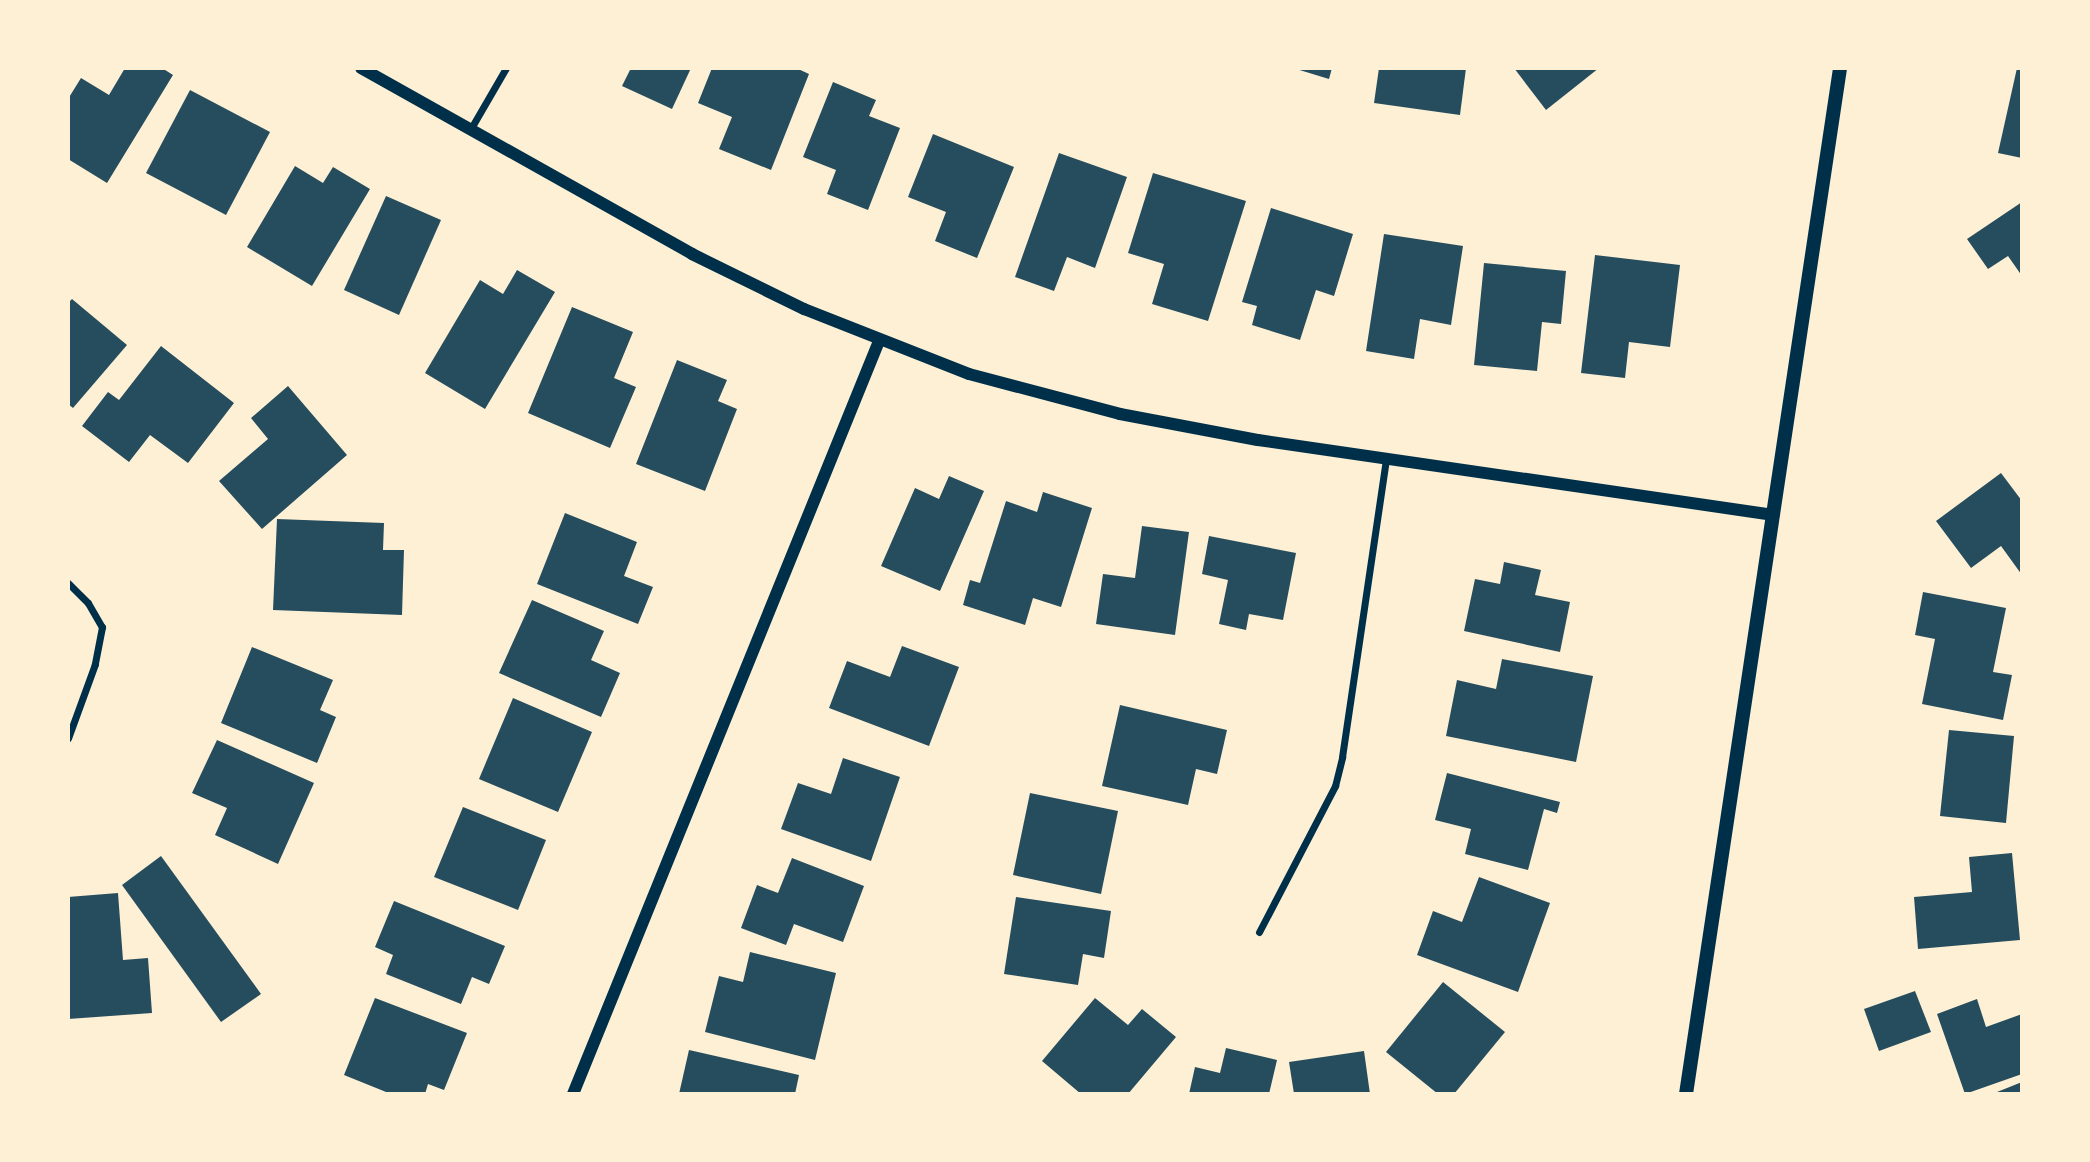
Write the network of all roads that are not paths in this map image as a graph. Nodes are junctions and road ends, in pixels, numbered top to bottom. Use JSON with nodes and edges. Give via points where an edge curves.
{"nodes":[{"id":1,"x":361,"y":68,"type":"edge"},
{"id":2,"x":506,"y":68,"type":"edge"},
{"id":3,"x":1840,"y":68,"type":"edge"},
{"id":4,"x":470,"y":130,"type":"junction"},
{"id":5,"x":879,"y":341,"type":"junction"},
{"id":6,"x":1386,"y":458,"type":"junction"},
{"id":7,"x":1774,"y":515,"type":"junction"},
{"id":8,"x":68,"y":583,"type":"edge"},
{"id":9,"x":68,"y":738,"type":"edge"},
{"id":10,"x":1259,"y":932,"type":"dead end"},
{"id":11,"x":573,"y":1094,"type":"edge"},
{"id":12,"x":1686,"y":1094,"type":"edge"}],
"edges":[{"from":1,"to":4,"type":"street"},
{"from":2,"to":4,"type":"street"},
{"from":3,"to":7,"type":"main road"},
{"from":4,"to":5,"type":"street","via":[[692,254]]},
{"from":5,"to":6,"type":"street","via":[[969,374],[1120,414]]},
{"from":5,"to":11,"type":"street"},
{"from":6,"to":7,"type":"street"},
{"from":6,"to":10,"type":"street","via":[[1335,786]]},
{"from":7,"to":12,"type":"main road"},
{"from":8,"to":9,"type":"street","via":[[88,603],[102,627],[95,664]]}]}
